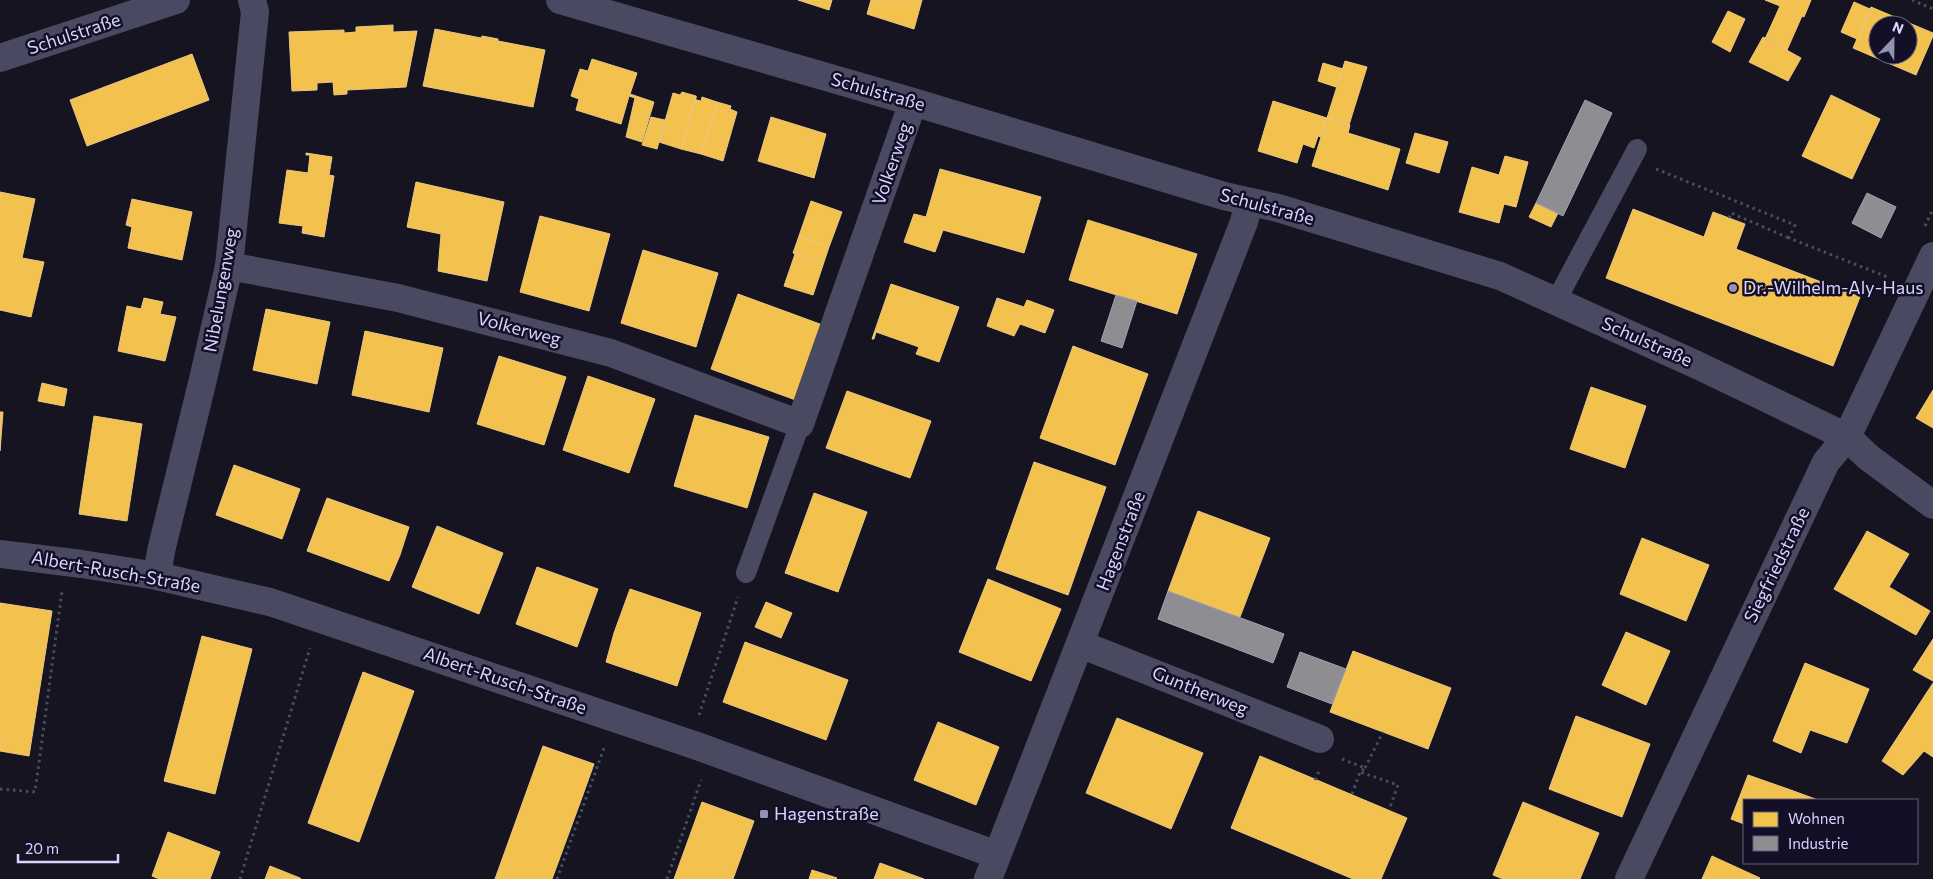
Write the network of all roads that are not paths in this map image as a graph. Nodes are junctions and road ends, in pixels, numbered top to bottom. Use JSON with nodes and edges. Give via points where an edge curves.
{"nodes":[{"id":1,"x":176,"y":0,"type":"edge"},
{"id":2,"x":252,"y":0,"type":"edge"},
{"id":3,"x":560,"y":0,"type":"edge"},
{"id":4,"x":0,"y":58,"type":"edge"},
{"id":5,"x":913,"y":102,"type":"junction"},
{"id":6,"x":1635,"y":154,"type":"road end"},
{"id":7,"x":1250,"y":202,"type":"junction"},
{"id":8,"x":1933,"y":256,"type":"edge"},
{"id":9,"x":229,"y":266,"type":"junction"},
{"id":10,"x":1556,"y":301,"type":"junction"},
{"id":11,"x":800,"y":424,"type":"junction"},
{"id":12,"x":1846,"y":437,"type":"junction"},
{"id":13,"x":1933,"y":506,"type":"edge"},
{"id":14,"x":0,"y":554,"type":"edge"},
{"id":15,"x":746,"y":573,"type":"road end"},
{"id":16,"x":157,"y":576,"type":"junction"},
{"id":17,"x":1080,"y":644,"type":"junction"},
{"id":18,"x":1329,"y":748,"type":"road end"},
{"id":19,"x":992,"y":867,"type":"edge"},
{"id":20,"x":1629,"y":879,"type":"edge"}],
"edges":[{"from":1,"to":4,"type":"street","name":"Schulstraße"},
{"from":2,"to":9,"type":"street","name":"Nibelungenweg","via":[[255,12]]},
{"from":3,"to":5,"type":"street","name":"Schulstraße"},
{"from":5,"to":7,"type":"street","name":"Schulstraße"},
{"from":5,"to":11,"type":"street","name":"Volkerweg"},
{"from":6,"to":10,"type":"lane"},
{"from":7,"to":10,"type":"street","name":"Schulstraße","via":[[1500,276]]},
{"from":7,"to":17,"type":"street","name":"Hagenstraße"},
{"from":8,"to":12,"type":"street","name":"Siegfriedstraße"},
{"from":9,"to":11,"type":"street","name":"Volkerweg","via":[[398,298],[611,353]]},
{"from":9,"to":16,"type":"street","name":"Nibelungenweg"},
{"from":10,"to":12,"type":"street","name":"Schulstraße"},
{"from":11,"to":15,"type":"lane","name":"Volkerweg"},
{"from":12,"to":13,"type":"street","name":"Schulstraße"},
{"from":12,"to":20,"type":"street","name":"Siegfriedstraße","via":[[1826,462]]},
{"from":14,"to":16,"type":"street","name":"Albert-Rusch-Straße"},
{"from":16,"to":19,"type":"street","name":"Albert-Rusch-Straße","via":[[270,602],[340,624],[697,746]]},
{"from":17,"to":18,"type":"street","name":"Guntherweg"},
{"from":17,"to":19,"type":"street","name":"Hagenstraße"}]}
